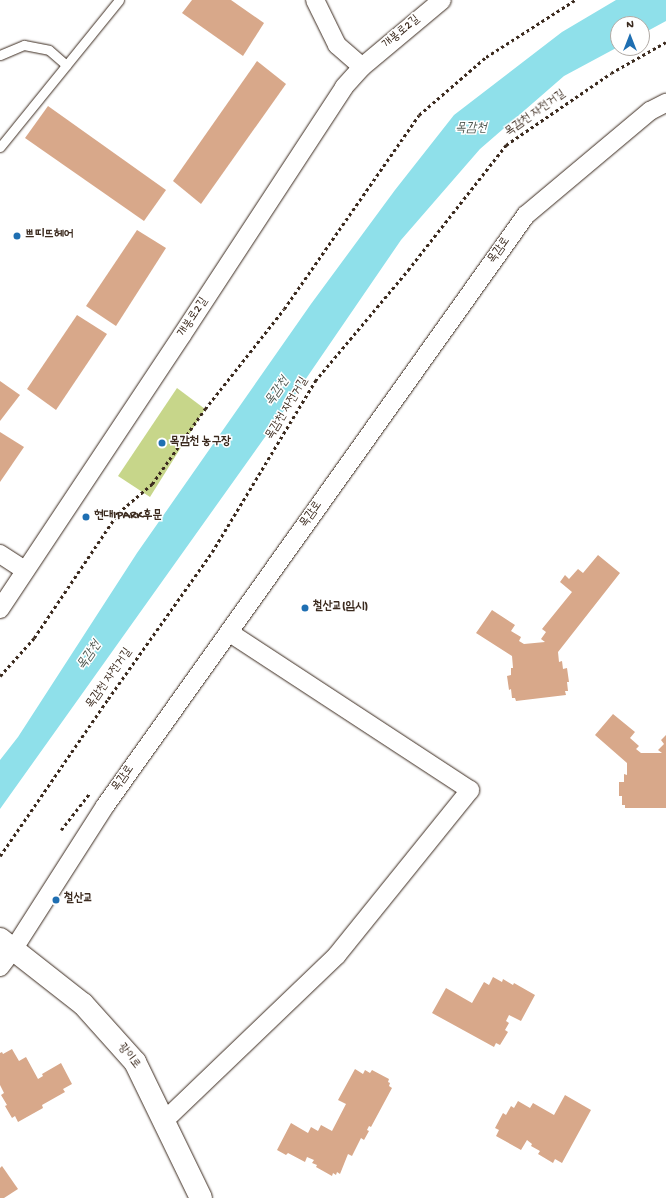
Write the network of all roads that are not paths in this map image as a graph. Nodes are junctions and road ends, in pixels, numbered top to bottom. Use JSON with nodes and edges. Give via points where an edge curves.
{"nodes":[{"id":1,"x":119,"y":0,"type":"edge"},
{"id":2,"x":315,"y":0,"type":"edge"},
{"id":3,"x":442,"y":0,"type":"edge"},
{"id":4,"x":0,"y":55,"type":"edge"},
{"id":5,"x":66,"y":65,"type":"junction"},
{"id":6,"x":362,"y":67,"type":"junction"},
{"id":7,"x":666,"y":103,"type":"edge"},
{"id":8,"x":0,"y":147,"type":"edge"},
{"id":9,"x":0,"y":554,"type":"edge"},
{"id":10,"x":25,"y":570,"type":"junction"},
{"id":11,"x":0,"y":609,"type":"edge"},
{"id":12,"x":229,"y":632,"type":"junction"},
{"id":13,"x":7,"y":944,"type":"edge"},
{"id":14,"x":0,"y":967,"type":"edge"},
{"id":15,"x":164,"y":1121,"type":"junction"},
{"id":16,"x":201,"y":1198,"type":"edge"}],
"edges":[{"from":1,"to":5,"type":"lane"},
{"from":2,"to":6,"type":"street","via":[[337,44]]},
{"from":3,"to":6,"type":"street","name":"개봉로2길"},
{"from":4,"to":5,"type":"lane","via":[[24,44],[49,50]]},
{"from":5,"to":8,"type":"lane"},
{"from":6,"to":10,"type":"street","name":"개봉로2길","via":[[344,87],[182,336]]},
{"from":7,"to":12,"type":"street","name":"목감로","via":[[650,111],[526,215]]},
{"from":9,"to":10,"type":"street"},
{"from":10,"to":11,"type":"street","name":"개봉로2길"},
{"from":12,"to":13,"type":"street","name":"목감로"},
{"from":12,"to":15,"type":"street","via":[[470,790],[337,955]]},
{"from":13,"to":14,"type":"street","name":"목감로"},
{"from":13,"to":15,"type":"street","name":"광이로","via":[[83,1004],[135,1062]]},
{"from":15,"to":16,"type":"street","name":"광이로"}]}
